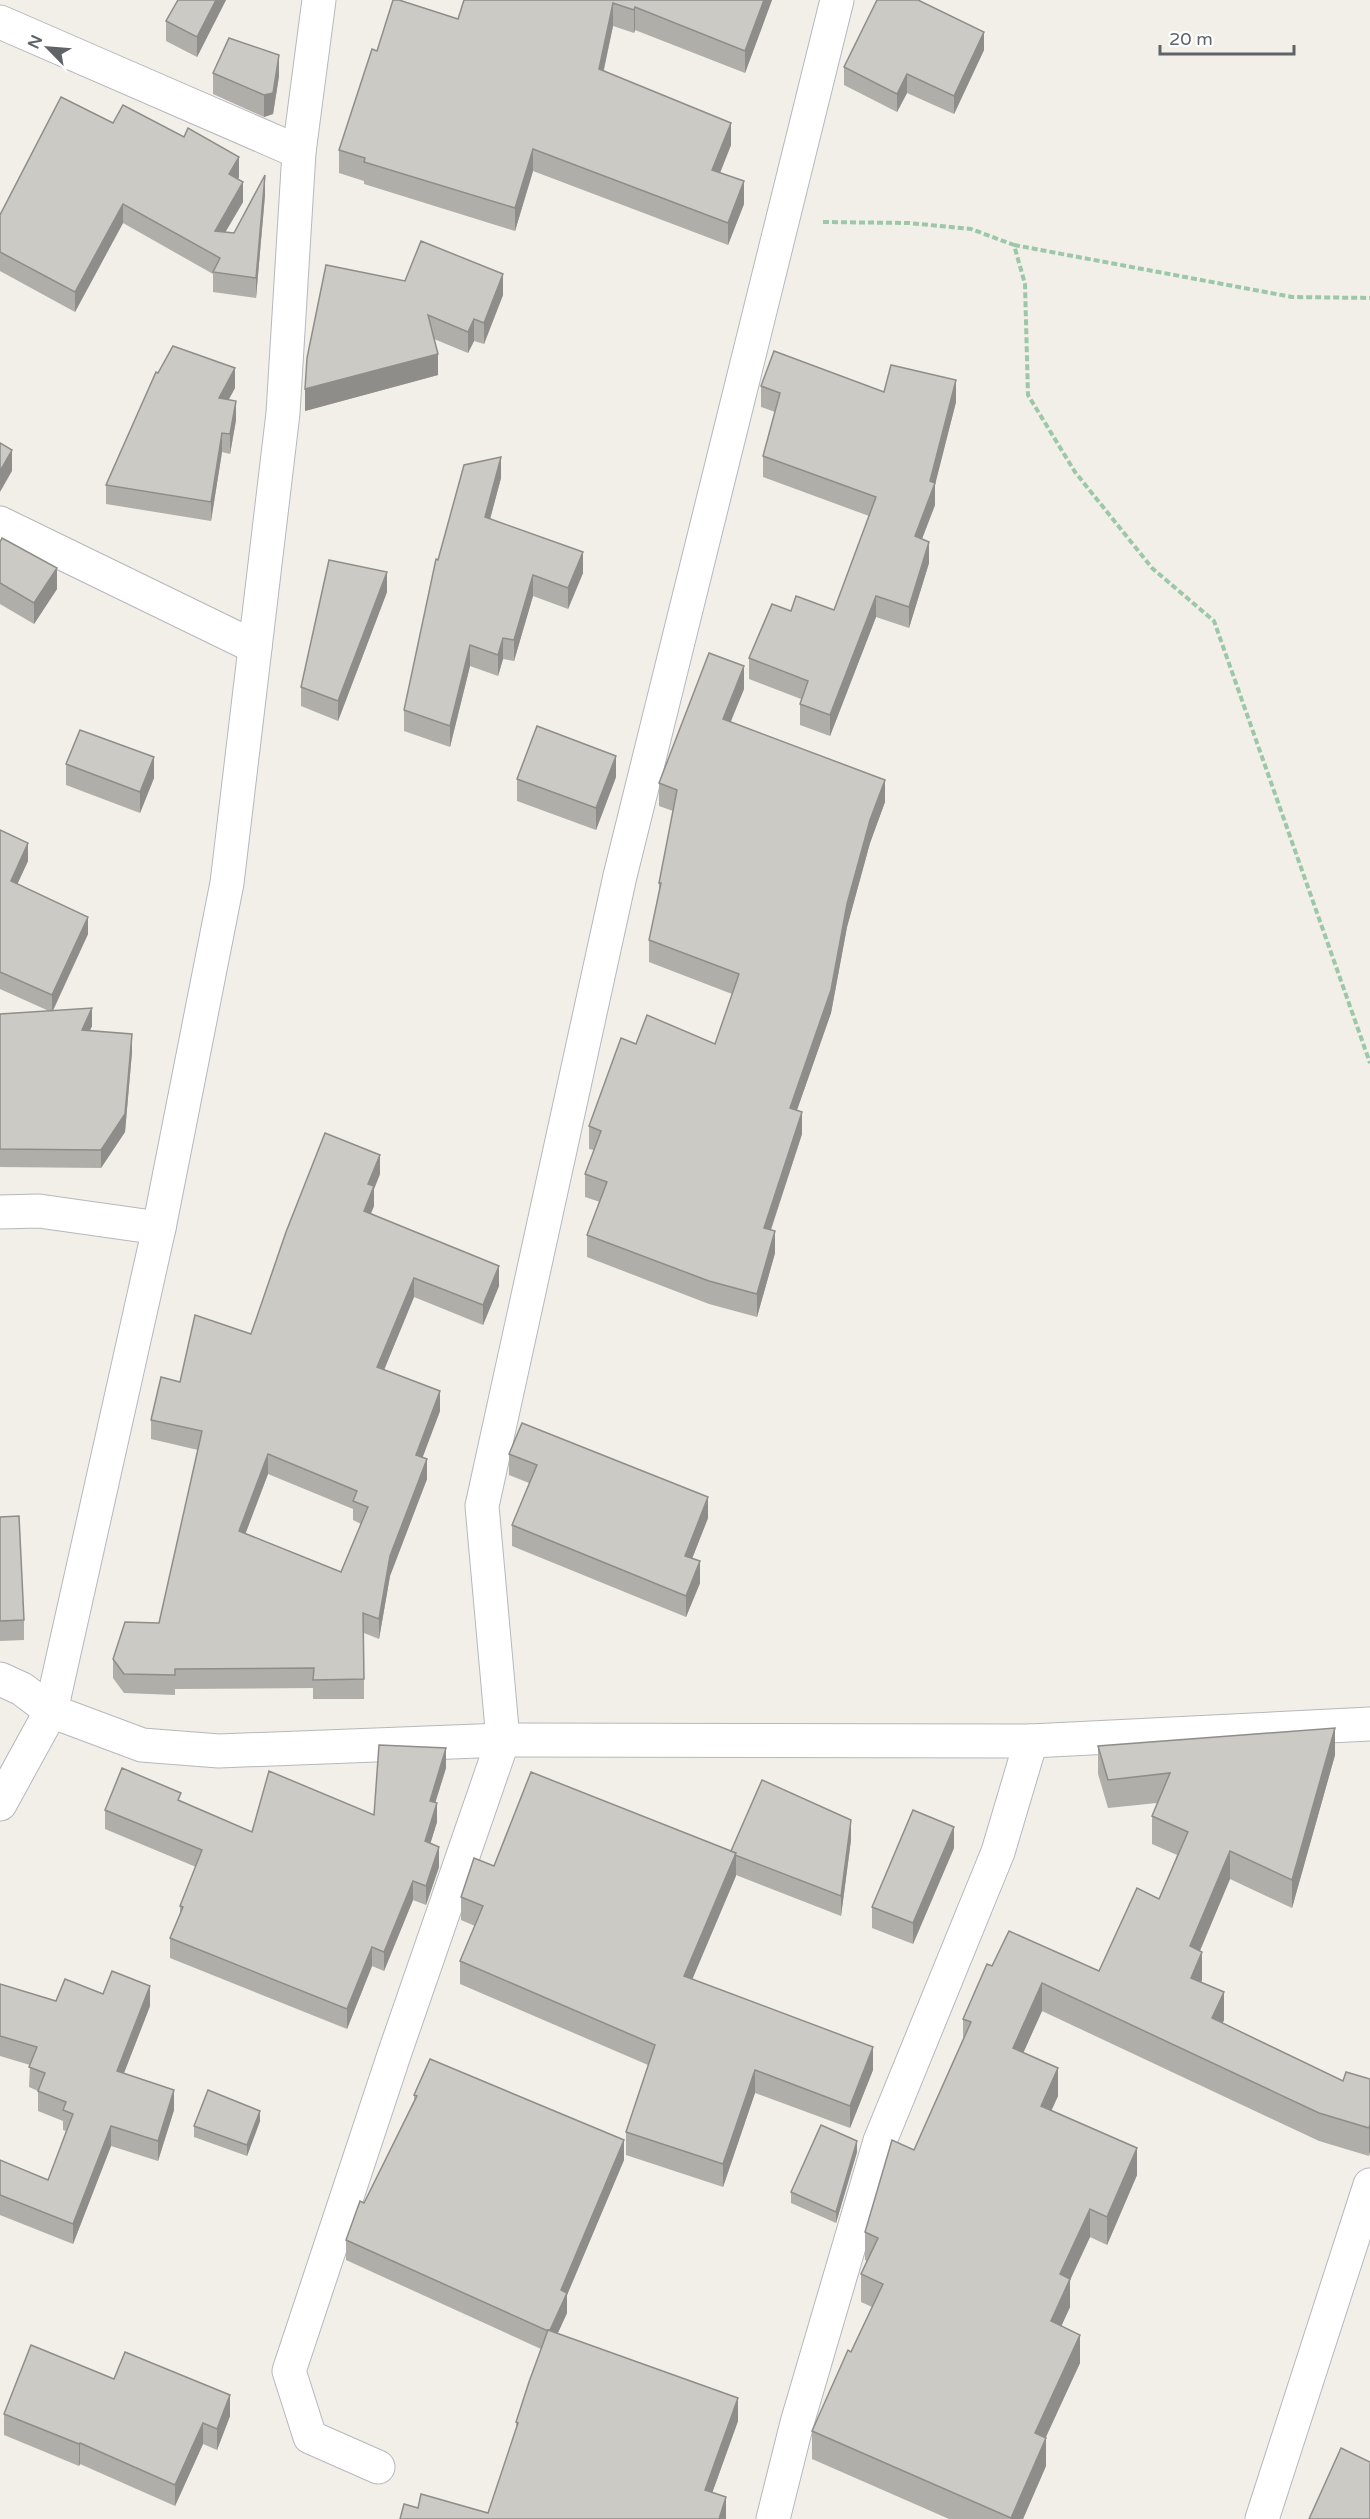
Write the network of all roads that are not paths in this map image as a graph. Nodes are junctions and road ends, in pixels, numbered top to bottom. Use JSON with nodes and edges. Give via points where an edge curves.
{"nodes":[{"id":1,"x":319,"y":0,"type":"edge"},
{"id":2,"x":837,"y":0,"type":"edge"},
{"id":3,"x":0,"y":22,"type":"edge"},
{"id":4,"x":299,"y":152,"type":"junction"},
{"id":5,"x":0,"y":523,"type":"edge"},
{"id":6,"x":255,"y":647,"type":"junction"},
{"id":7,"x":0,"y":1212,"type":"edge"},
{"id":8,"x":159,"y":1228,"type":"junction"},
{"id":9,"x":0,"y":1679,"type":"edge"},
{"id":10,"x":51,"y":1711,"type":"junction"},
{"id":11,"x":1370,"y":1724,"type":"edge"},
{"id":12,"x":503,"y":1740,"type":"junction"},
{"id":13,"x":1031,"y":1741,"type":"junction"},
{"id":14,"x":0,"y":1804,"type":"edge"},
{"id":15,"x":1370,"y":2185,"type":"edge"},
{"id":16,"x":378,"y":2467,"type":"dead end"},
{"id":17,"x":773,"y":2519,"type":"edge"},
{"id":18,"x":1262,"y":2519,"type":"edge"}],
"edges":[{"from":1,"to":4,"type":"street"},
{"from":2,"to":12,"type":"street","via":[[620,876],[482,1506]]},
{"from":3,"to":4,"type":"street"},
{"from":4,"to":6,"type":"street","via":[[283,413]]},
{"from":5,"to":6,"type":"street"},
{"from":6,"to":8,"type":"street","via":[[227,883]]},
{"from":7,"to":8,"type":"street","via":[[39,1211]]},
{"from":8,"to":10,"type":"street"},
{"from":9,"to":10,"type":"street","via":[[22,1689]]},
{"from":10,"to":12,"type":"street","via":[[142,1744],[219,1751]]},
{"from":10,"to":14,"type":"street"},
{"from":11,"to":13,"type":"street"},
{"from":12,"to":13,"type":"street"},
{"from":12,"to":16,"type":"street","via":[[289,2371],[310,2437]]},
{"from":13,"to":17,"type":"street","via":[[998,1851],[880,2141],[797,2423]]},
{"from":15,"to":18,"type":"street"}]}
